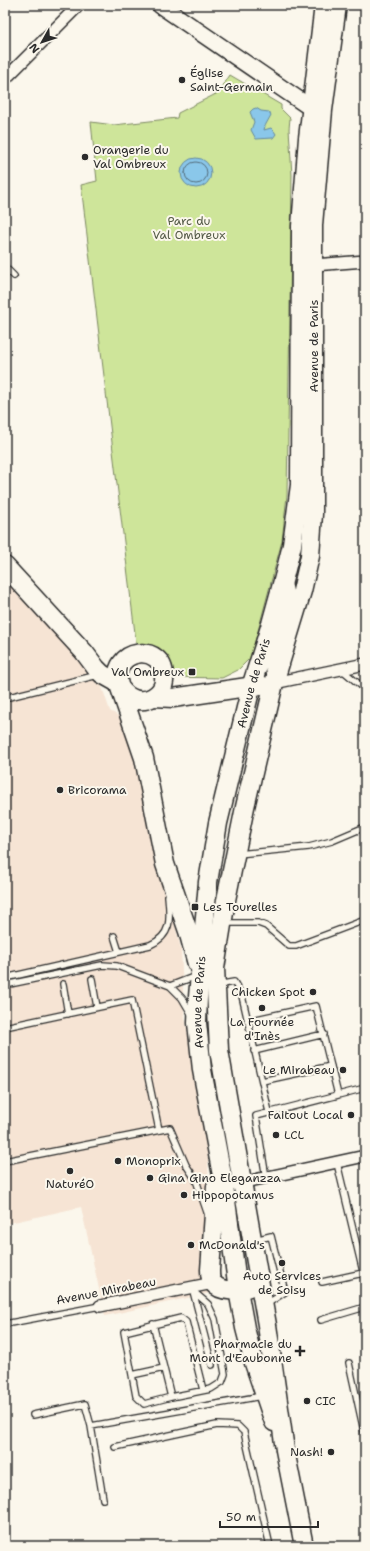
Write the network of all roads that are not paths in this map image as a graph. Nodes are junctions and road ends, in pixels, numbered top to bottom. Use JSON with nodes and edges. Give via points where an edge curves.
{"nodes":[{"id":1,"x":79,"y":5,"type":"edge"},
{"id":2,"x":160,"y":5,"type":"edge"},
{"id":3,"x":324,"y":5,"type":"edge"},
{"id":4,"x":337,"y":5,"type":"edge"},
{"id":5,"x":5,"y":79,"type":"edge"},
{"id":6,"x":317,"y":109,"type":"junction"},
{"id":7,"x":365,"y":261,"type":"edge"},
{"id":8,"x":314,"y":265,"type":"junction"},
{"id":9,"x":5,"y":267,"type":"edge"},
{"id":10,"x":14,"y":276,"type":"dead end"},
{"id":11,"x":5,"y":566,"type":"edge"},
{"id":12,"x":284,"y":577,"type":"junction"},
{"id":13,"x":84,"y":652,"type":"junction"},
{"id":14,"x":121,"y":664,"type":"junction"},
{"id":15,"x":365,"y":664,"type":"edge"},
{"id":16,"x":341,"y":669,"type":"junction"},
{"id":17,"x":102,"y":674,"type":"junction"},
{"id":18,"x":164,"y":681,"type":"junction"},
{"id":19,"x":274,"y":682,"type":"junction"},
{"id":20,"x":119,"y":686,"type":"junction"},
{"id":21,"x":251,"y":687,"type":"junction"},
{"id":22,"x":365,"y":689,"type":"edge"},
{"id":23,"x":206,"y":692,"type":"junction"},
{"id":24,"x":154,"y":697,"type":"junction"},
{"id":25,"x":5,"y":698,"type":"edge"},
{"id":26,"x":365,"y":826,"type":"edge"},
{"id":27,"x":235,"y":854,"type":"junction"},
{"id":28,"x":165,"y":864,"type":"junction"},
{"id":29,"x":226,"y":900,"type":"junction"},
{"id":30,"x":365,"y":920,"type":"edge"},
{"id":31,"x":222,"y":923,"type":"junction"},
{"id":32,"x":114,"y":936,"type":"dead end"},
{"id":33,"x":120,"y":952,"type":"junction"},
{"id":34,"x":209,"y":974,"type":"junction"},
{"id":35,"x":5,"y":978,"type":"edge"},
{"id":36,"x":92,"y":979,"type":"dead end"},
{"id":37,"x":63,"y":984,"type":"dead end"},
{"id":38,"x":5,"y":985,"type":"edge"},
{"id":39,"x":170,"y":986,"type":"junction"},
{"id":40,"x":97,"y":1007,"type":"junction"},
{"id":41,"x":68,"y":1014,"type":"junction"},
{"id":42,"x":247,"y":1021,"type":"junction"},
{"id":43,"x":197,"y":1023,"type":"junction"},
{"id":44,"x":5,"y":1027,"type":"edge"},
{"id":45,"x":324,"y":1034,"type":"junction"},
{"id":46,"x":254,"y":1051,"type":"junction"},
{"id":47,"x":331,"y":1066,"type":"junction"},
{"id":48,"x":262,"y":1081,"type":"junction"},
{"id":49,"x":365,"y":1088,"type":"edge"},
{"id":50,"x":338,"y":1095,"type":"junction"},
{"id":51,"x":269,"y":1112,"type":"junction"},
{"id":52,"x":159,"y":1130,"type":"junction"},
{"id":53,"x":365,"y":1156,"type":"edge"},
{"id":54,"x":219,"y":1159,"type":"junction"},
{"id":55,"x":5,"y":1161,"type":"edge"},
{"id":56,"x":337,"y":1163,"type":"junction"},
{"id":57,"x":266,"y":1178,"type":"junction"},
{"id":58,"x":243,"y":1182,"type":"junction"},
{"id":59,"x":224,"y":1186,"type":"junction"},
{"id":60,"x":213,"y":1231,"type":"junction"},
{"id":61,"x":252,"y":1240,"type":"junction"},
{"id":62,"x":362,"y":1258,"type":"edge"},
{"id":63,"x":363,"y":1273,"type":"junction"},
{"id":64,"x":365,"y":1280,"type":"edge"},
{"id":65,"x":259,"y":1281,"type":"junction"},
{"id":66,"x":322,"y":1282,"type":"dead end"},
{"id":67,"x":225,"y":1288,"type":"junction"},
{"id":68,"x":192,"y":1289,"type":"junction"},
{"id":69,"x":100,"y":1306,"type":"joint"},
{"id":70,"x":263,"y":1306,"type":"junction"},
{"id":71,"x":365,"y":1307,"type":"edge"},
{"id":72,"x":321,"y":1320,"type":"dead end"},
{"id":73,"x":5,"y":1324,"type":"edge"},
{"id":74,"x":153,"y":1324,"type":"junction"},
{"id":75,"x":349,"y":1364,"type":"dead end"},
{"id":76,"x":212,"y":1365,"type":"dead end"},
{"id":77,"x":164,"y":1368,"type":"junction"},
{"id":78,"x":132,"y":1375,"type":"junction"},
{"id":79,"x":203,"y":1390,"type":"junction"},
{"id":80,"x":264,"y":1396,"type":"junction"},
{"id":81,"x":171,"y":1397,"type":"junction"},
{"id":82,"x":33,"y":1415,"type":"dead end"},
{"id":83,"x":91,"y":1426,"type":"junction"},
{"id":84,"x":365,"y":1436,"type":"edge"},
{"id":85,"x":115,"y":1447,"type":"dead end"},
{"id":86,"x":285,"y":1450,"type":"junction"},
{"id":87,"x":104,"y":1498,"type":"dead end"},
{"id":88,"x":270,"y":1546,"type":"edge"},
{"id":89,"x":304,"y":1546,"type":"edge"}],
"edges":[{"from":1,"to":5,"type":"street"},
{"from":2,"to":6,"type":"street"},
{"from":3,"to":6,"type":"main road","name":"Avenue de Paris"},
{"from":4,"to":6,"type":"main road","name":"Avenue de Paris"},
{"from":6,"to":8,"type":"main road","name":"Avenue de Paris"},
{"from":6,"to":12,"type":"main road","name":"Avenue de Paris","via":[[305,165],[301,226],[300,485],[292,545]]},
{"from":7,"to":8,"type":"street"},
{"from":8,"to":19,"type":"main road","name":"Avenue de Paris","via":[[313,514],[310,556]]},
{"from":9,"to":10,"type":"lane"},
{"from":11,"to":13,"type":"main road"},
{"from":12,"to":19,"type":"street","name":"Avenue de Paris","via":[[289,598],[272,656]]},
{"from":12,"to":21,"type":"main road","name":"Avenue de Paris"},
{"from":13,"to":14,"type":"main road","via":[[104,662]]},
{"from":13,"to":17,"type":"main road"},
{"from":14,"to":18,"type":"main road","via":[[131,655],[148,654],[162,666]]},
{"from":14,"to":20,"type":"main road","via":[[117,674]]},
{"from":15,"to":16,"type":"street"},
{"from":16,"to":19,"type":"street"},
{"from":16,"to":22,"type":"lane"},
{"from":17,"to":20,"type":"main road"},
{"from":17,"to":25,"type":"lane"},
{"from":18,"to":23,"type":"main road"},
{"from":18,"to":24,"type":"main road","via":[[161,690]]},
{"from":19,"to":21,"type":"main road"},
{"from":19,"to":27,"type":"main road","name":"Avenue de Paris"},
{"from":20,"to":24,"type":"main road","via":[[126,695],[134,699],[142,701]]},
{"from":20,"to":28,"type":"main road","via":[[144,758]]},
{"from":21,"to":23,"type":"main road"},
{"from":21,"to":29,"type":"main road","via":[[258,707],[225,847]]},
{"from":21,"to":34,"type":"main road","name":"Avenue de Paris","via":[[218,823],[208,882]]},
{"from":23,"to":24,"type":"main road","via":[[173,698]]},
{"from":26,"to":27,"type":"lane","via":[[309,848]]},
{"from":27,"to":29,"type":"main road","name":"Avenue de Paris"},
{"from":28,"to":33,"type":"lane","via":[[170,914],[167,930],[157,942]]},
{"from":28,"to":34,"type":"main road","via":[[188,931]]},
{"from":29,"to":31,"type":"main road","name":"Avenue de Paris"},
{"from":30,"to":31,"type":"lane","via":[[296,946],[289,946],[266,926]]},
{"from":31,"to":34,"type":"main road","name":"Avenue de Paris"},
{"from":32,"to":33,"type":"lane"},
{"from":33,"to":35,"type":"lane"},
{"from":34,"to":39,"type":"lane"},
{"from":34,"to":42,"type":"lane","via":[[234,982],[242,996]]},
{"from":34,"to":43,"type":"main road","name":"Avenue de Paris"},
{"from":34,"to":58,"type":"main road","name":"Avenue de Paris","via":[[219,1050]]},
{"from":36,"to":40,"type":"lane"},
{"from":37,"to":41,"type":"lane"},
{"from":38,"to":39,"type":"lane","via":[[102,965],[117,966]]},
{"from":39,"to":43,"type":"lane","via":[[182,998]]},
{"from":40,"to":41,"type":"lane"},
{"from":40,"to":52,"type":"lane","via":[[132,1000]]},
{"from":41,"to":44,"type":"lane"},
{"from":42,"to":45,"type":"lane","via":[[316,1006]]},
{"from":42,"to":46,"type":"lane"},
{"from":43,"to":54,"type":"main road","name":"Avenue de Paris","via":[[202,1070]]},
{"from":45,"to":46,"type":"lane"},
{"from":45,"to":47,"type":"lane"},
{"from":46,"to":48,"type":"lane"},
{"from":47,"to":48,"type":"lane"},
{"from":47,"to":50,"type":"lane"},
{"from":48,"to":51,"type":"lane"},
{"from":49,"to":50,"type":"lane"},
{"from":50,"to":51,"type":"lane"},
{"from":51,"to":57,"type":"lane","via":[[256,1116]]},
{"from":52,"to":55,"type":"lane"},
{"from":52,"to":60,"type":"lane","via":[[170,1128],[186,1165],[196,1180]]},
{"from":53,"to":56,"type":"street"},
{"from":54,"to":59,"type":"main road","name":"Avenue de Paris"},
{"from":54,"to":60,"type":"main road"},
{"from":56,"to":57,"type":"street"},
{"from":56,"to":62,"type":"lane"},
{"from":57,"to":58,"type":"street"},
{"from":58,"to":59,"type":"street"},
{"from":58,"to":61,"type":"main road","name":"Avenue de Paris"},
{"from":59,"to":67,"type":"main road","name":"Avenue de Paris"},
{"from":60,"to":67,"type":"main road","via":[[210,1270]]},
{"from":61,"to":65,"type":"main road","name":"Avenue de Paris"},
{"from":61,"to":70,"type":"lane","via":[[271,1236],[285,1292]]},
{"from":62,"to":63,"type":"lane"},
{"from":63,"to":64,"type":"lane"},
{"from":63,"to":66,"type":"lane"},
{"from":65,"to":67,"type":"main road"},
{"from":65,"to":70,"type":"main road","name":"Avenue de Paris"},
{"from":67,"to":68,"type":"street","name":"Avenue Mirabeau"},
{"from":67,"to":80,"type":"main road","name":"Avenue de Paris","via":[[243,1314]]},
{"from":68,"to":69,"type":"street","name":"Avenue Mirabeau"},
{"from":68,"to":76,"type":"lane"},
{"from":68,"to":79,"type":"lane","via":[[208,1304],[215,1319],[225,1374],[222,1382],[211,1389]]},
{"from":69,"to":73,"type":"lane","name":"Avenue Mirabeau"},
{"from":70,"to":86,"type":"main road","name":"Avenue de Paris"},
{"from":71,"to":72,"type":"lane"},
{"from":74,"to":77,"type":"lane"},
{"from":74,"to":78,"type":"lane","via":[[124,1332]]},
{"from":74,"to":79,"type":"lane","via":[[181,1318],[186,1322]]},
{"from":75,"to":84,"type":"lane"},
{"from":77,"to":78,"type":"lane"},
{"from":77,"to":81,"type":"lane"},
{"from":78,"to":81,"type":"lane","via":[[136,1396],[144,1404]]},
{"from":79,"to":81,"type":"lane"},
{"from":80,"to":83,"type":"lane"},
{"from":80,"to":86,"type":"main road","name":"Avenue de Paris"},
{"from":82,"to":83,"type":"lane","via":[[85,1404]]},
{"from":83,"to":87,"type":"lane"},
{"from":85,"to":88,"type":"lane","via":[[217,1425],[238,1426],[244,1432]]},
{"from":86,"to":89,"type":"main road","name":"Avenue de Paris"}]}
